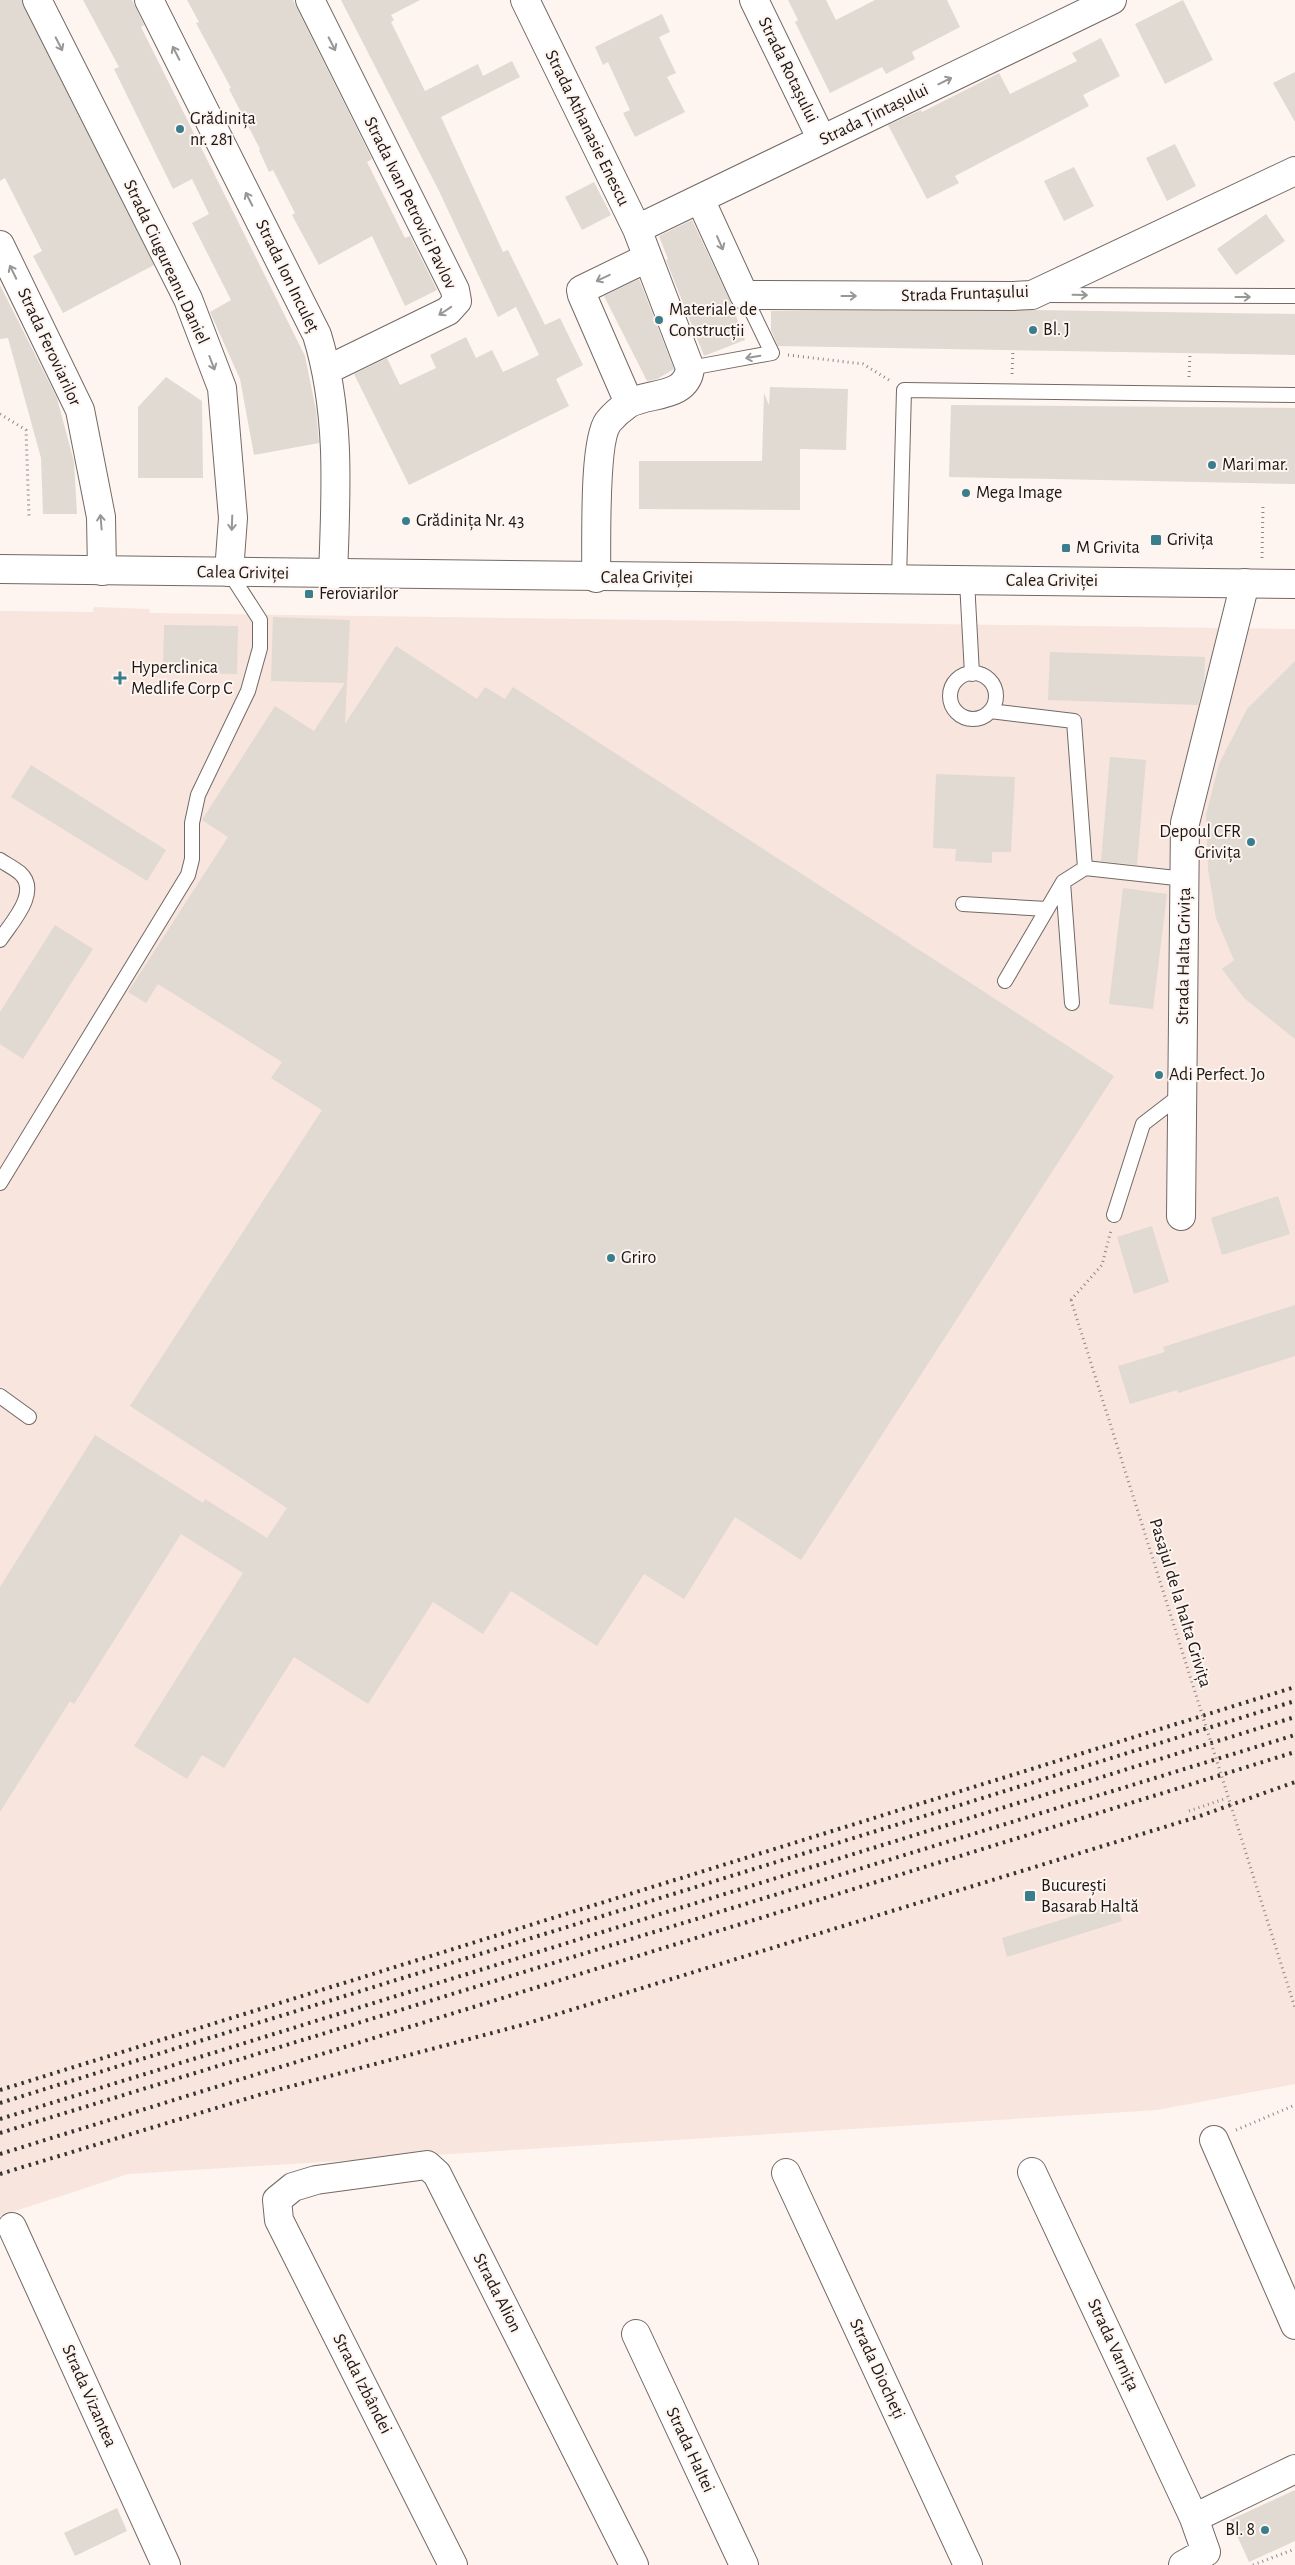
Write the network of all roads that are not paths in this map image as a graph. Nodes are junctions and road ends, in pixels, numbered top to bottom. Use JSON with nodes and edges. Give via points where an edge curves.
{"nodes":[{"id":1,"x":37,"y":0,"type":"edge"},
{"id":2,"x":149,"y":0,"type":"edge"},
{"id":3,"x":310,"y":0,"type":"edge"},
{"id":4,"x":525,"y":0,"type":"edge"},
{"id":5,"x":754,"y":0,"type":"edge"},
{"id":6,"x":1112,"y":0,"type":"edge"},
{"id":7,"x":822,"y":140,"type":"junction"},
{"id":8,"x":1295,"y":171,"type":"edge"},
{"id":9,"x":700,"y":199,"type":"junction"},
{"id":10,"x":637,"y":229,"type":"junction"},
{"id":11,"x":0,"y":245,"type":"edge"},
{"id":12,"x":647,"y":258,"type":"junction"},
{"id":13,"x":744,"y":295,"type":"junction"},
{"id":14,"x":1032,"y":295,"type":"junction"},
{"id":15,"x":1295,"y":296,"type":"edge"},
{"id":16,"x":690,"y":368,"type":"junction"},
{"id":17,"x":328,"y":370,"type":"junction"},
{"id":18,"x":1295,"y":395,"type":"edge"},
{"id":19,"x":629,"y":403,"type":"junction"},
{"id":20,"x":0,"y":570,"type":"edge"},
{"id":21,"x":102,"y":571,"type":"junction"},
{"id":22,"x":229,"y":572,"type":"junction"},
{"id":23,"x":333,"y":574,"type":"junction"},
{"id":24,"x":596,"y":578,"type":"junction"},
{"id":25,"x":899,"y":580,"type":"junction"},
{"id":26,"x":967,"y":580,"type":"junction"},
{"id":27,"x":1245,"y":583,"type":"junction"},
{"id":28,"x":1295,"y":584,"type":"edge"},
{"id":29,"x":972,"y":674,"type":"junction"},
{"id":30,"x":990,"y":711,"type":"junction"},
{"id":31,"x":0,"y":860,"type":"edge"},
{"id":32,"x":1086,"y":868,"type":"junction"},
{"id":33,"x":1185,"y":879,"type":"junction"},
{"id":34,"x":1063,"y":882,"type":"junction"},
{"id":35,"x":963,"y":904,"type":"dead end"},
{"id":36,"x":1047,"y":909,"type":"junction"},
{"id":37,"x":0,"y":940,"type":"edge"},
{"id":38,"x":1005,"y":981,"type":"dead end"},
{"id":39,"x":1072,"y":1003,"type":"dead end"},
{"id":40,"x":1182,"y":1094,"type":"junction"},
{"id":41,"x":0,"y":1183,"type":"edge"},
{"id":42,"x":1114,"y":1215,"type":"road end"},
{"id":43,"x":1181,"y":1216,"type":"dead end"},
{"id":44,"x":0,"y":1396,"type":"edge"},
{"id":45,"x":29,"y":1416,"type":"dead end"},
{"id":46,"x":1214,"y":2140,"type":"road end"},
{"id":47,"x":1032,"y":2172,"type":"dead end"},
{"id":48,"x":786,"y":2173,"type":"dead end"},
{"id":49,"x":277,"y":2200,"type":"joint"},
{"id":50,"x":12,"y":2227,"type":"dead end"},
{"id":51,"x":1295,"y":2325,"type":"edge"},
{"id":52,"x":636,"y":2334,"type":"dead end"},
{"id":53,"x":1295,"y":2469,"type":"edge"},
{"id":54,"x":1194,"y":2518,"type":"junction"},
{"id":55,"x":166,"y":2565,"type":"edge"},
{"id":56,"x":453,"y":2565,"type":"edge"},
{"id":57,"x":634,"y":2565,"type":"edge"},
{"id":58,"x":744,"y":2565,"type":"edge"},
{"id":59,"x":968,"y":2565,"type":"edge"},
{"id":60,"x":1183,"y":2565,"type":"edge"}],
"edges":[{"from":1,"to":22,"type":"street","name":"Strada Ciugureanu Daniel","one_way":true,"via":[[188,299],[222,388],[233,518]]},
{"from":17,"to":2,"type":"street","name":"Strada Ion Inculeț","one_way":true,"via":[[317,335]]},
{"from":3,"to":17,"type":"street","name":"Strada Ivan Petrovici Pavlov","one_way":true,"via":[[455,290],[457,301],[448,311]]},
{"from":4,"to":10,"type":"street","name":"Strada Athanasie Enescu"},
{"from":5,"to":7,"type":"street","name":"Strada Rotașului"},
{"from":7,"to":6,"type":"street","name":"Strada Țintașului","one_way":true},
{"from":7,"to":9,"type":"street","name":"Strada Țintașului"},
{"from":8,"to":14,"type":"street","name":"Strada Fruntașului"},
{"from":9,"to":10,"type":"street","name":"Strada Țintașului"},
{"from":9,"to":13,"type":"street","one_way":true},
{"from":10,"to":12,"type":"street","name":"Strada Athanasie Enescu"},
{"from":21,"to":11,"type":"street","name":"Strada Feroviarilor","one_way":true,"via":[[101,517],[80,410]]},
{"from":12,"to":16,"type":"street","name":"Strada Athanasie Enescu"},
{"from":12,"to":19,"type":"street","one_way":true,"via":[[581,290]]},
{"from":13,"to":14,"type":"street","name":"Strada Fruntașului","one_way":true},
{"from":13,"to":16,"type":"lane","one_way":true,"via":[[772,353]]},
{"from":14,"to":15,"type":"lane","one_way":true},
{"from":16,"to":19,"type":"street","via":[[689,376],[679,389]]},
{"from":17,"to":23,"type":"street","name":"Strada Ion Inculeț","via":[[335,432]]},
{"from":18,"to":25,"type":"lane","via":[[904,390]]},
{"from":19,"to":24,"type":"street","via":[[610,420],[600,441]]},
{"from":20,"to":21,"type":"street","name":"Calea Griviței"},
{"from":21,"to":22,"type":"street","name":"Calea Griviței"},
{"from":22,"to":23,"type":"street","name":"Calea Griviței"},
{"from":22,"to":41,"type":"lane","via":[[260,620],[260,648],[248,691],[198,795],[192,822],[192,859],[188,875]]},
{"from":23,"to":24,"type":"street","name":"Calea Griviței"},
{"from":24,"to":25,"type":"street","name":"Calea Griviței"},
{"from":25,"to":26,"type":"street","name":"Calea Griviței"},
{"from":26,"to":27,"type":"street","name":"Calea Griviței"},
{"from":26,"to":29,"type":"lane"},
{"from":27,"to":28,"type":"street","name":"Calea Griviței"},
{"from":27,"to":33,"type":"street","name":"Strada Halta Grivița","via":[[1185,823]]},
{"from":29,"to":30,"type":"lane","via":[[985,678],[994,690],[994,704]]},
{"from":29,"to":30,"type":"lane","via":[[958,679],[952,687],[950,702],[959,715],[966,718],[981,718]]},
{"from":30,"to":32,"type":"lane","via":[[1074,721]]},
{"from":31,"to":37,"type":"lane","via":[[20,873],[28,888],[26,900]]},
{"from":32,"to":33,"type":"lane"},
{"from":32,"to":34,"type":"lane"},
{"from":33,"to":40,"type":"street","name":"Strada Halta Grivița"},
{"from":34,"to":36,"type":"lane"},
{"from":34,"to":39,"type":"lane"},
{"from":35,"to":36,"type":"lane"},
{"from":36,"to":38,"type":"lane"},
{"from":40,"to":42,"type":"lane","via":[[1143,1124]]},
{"from":40,"to":43,"type":"street","name":"Strada Halta Grivița"},
{"from":44,"to":45,"type":"lane"},
{"from":46,"to":51,"type":"street"},
{"from":47,"to":54,"type":"street","name":"Strada Varnița"},
{"from":48,"to":59,"type":"street","name":"Strada Diocheți"},
{"from":49,"to":56,"type":"street","name":"Strada Izbândei","via":[[279,2220]]},
{"from":49,"to":57,"type":"street","name":"Strada Alion","via":[[293,2187],[316,2180],[428,2165],[437,2174]]},
{"from":50,"to":55,"type":"street","name":"Strada Vizantea"},
{"from":52,"to":58,"type":"street","name":"Strada Haltei"},
{"from":53,"to":54,"type":"street"},
{"from":54,"to":60,"type":"street","name":"Strada Varnița","via":[[1206,2552]]}]}
